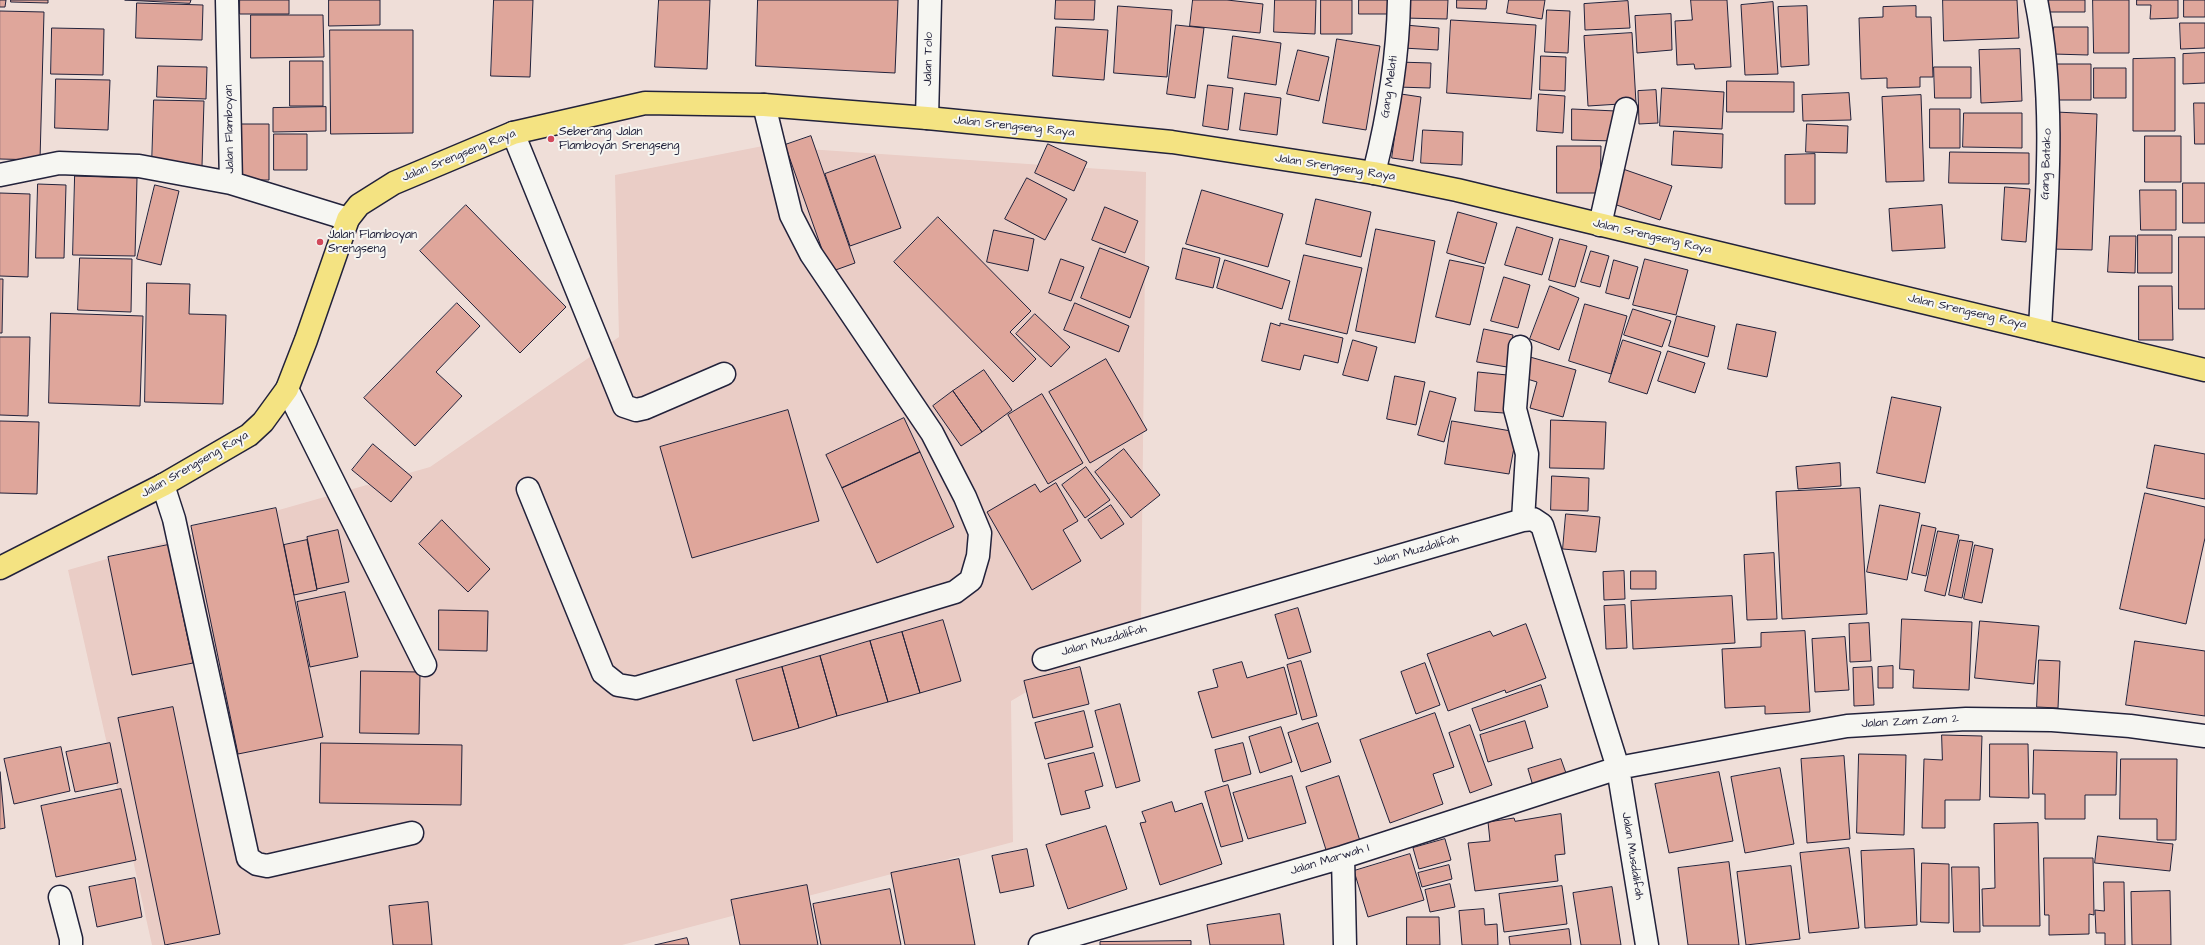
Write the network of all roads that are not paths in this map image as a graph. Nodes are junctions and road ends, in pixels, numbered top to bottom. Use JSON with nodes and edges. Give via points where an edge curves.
{"nodes":[{"id":1,"x":227,"y":0,"type":"edge"},
{"id":2,"x":930,"y":0,"type":"edge"},
{"id":3,"x":1399,"y":0,"type":"edge"},
{"id":4,"x":2036,"y":0,"type":"edge"},
{"id":5,"x":764,"y":106,"type":"junction"},
{"id":6,"x":1626,"y":109,"type":"dead end"},
{"id":7,"x":927,"y":118,"type":"junction"},
{"id":8,"x":513,"y":133,"type":"junction"},
{"id":9,"x":1374,"y":173,"type":"junction"},
{"id":10,"x":0,"y":175,"type":"edge"},
{"id":11,"x":231,"y":183,"type":"junction"},
{"id":12,"x":348,"y":219,"type":"junction"},
{"id":13,"x":1600,"y":224,"type":"junction"},
{"id":14,"x":2040,"y":330,"type":"junction"},
{"id":15,"x":1520,"y":347,"type":"dead end"},
{"id":16,"x":2205,"y":370,"type":"edge"},
{"id":17,"x":724,"y":374,"type":"dead end"},
{"id":18,"x":287,"y":389,"type":"junction"},
{"id":19,"x":163,"y":486,"type":"junction"},
{"id":20,"x":528,"y":490,"type":"dead end"},
{"id":21,"x":1523,"y":520,"type":"junction"},
{"id":22,"x":0,"y":568,"type":"edge"},
{"id":23,"x":1044,"y":659,"type":"dead end"},
{"id":24,"x":425,"y":665,"type":"dead end"},
{"id":25,"x":2205,"y":736,"type":"edge"},
{"id":26,"x":1618,"y":768,"type":"junction"},
{"id":27,"x":412,"y":833,"type":"dead end"},
{"id":28,"x":1343,"y":857,"type":"junction"},
{"id":29,"x":60,"y":897,"type":"dead end"},
{"id":30,"x":1050,"y":944,"type":"edge"},
{"id":31,"x":71,"y":945,"type":"edge"},
{"id":32,"x":1345,"y":945,"type":"edge"},
{"id":33,"x":1647,"y":945,"type":"edge"}],
"edges":[{"from":1,"to":11,"type":"street","name":"Jalan Flamboyan"},
{"from":2,"to":7,"type":"street","name":"Jalan Tolo"},
{"from":3,"to":9,"type":"street","name":"Gang Melati","via":[[1399,30],[1383,139]]},
{"from":4,"to":14,"type":"street","name":"Gang Batako","via":[[2049,94]]},
{"from":5,"to":7,"type":"main road","name":"Jalan Srengseng Raya"},
{"from":5,"to":8,"type":"main road","name":"Jalan Srengseng Raya","via":[[645,103]]},
{"from":5,"to":20,"type":"street","via":[[791,215],[800,235],[932,433],[965,496],[980,533],[978,556],[971,580],[955,592],[636,688],[618,684],[603,673]]},
{"from":6,"to":13,"type":"street"},
{"from":7,"to":9,"type":"main road","name":"Jalan Srengseng Raya","via":[[1172,142]]},
{"from":8,"to":12,"type":"main road","name":"Jalan Srengseng Raya","via":[[394,183],[359,205]]},
{"from":8,"to":17,"type":"street","via":[[624,406],[636,410],[645,408]]},
{"from":9,"to":13,"type":"main road","name":"Jalan Srengseng Raya"},
{"from":10,"to":11,"type":"street","via":[[59,163],[131,165]]},
{"from":11,"to":12,"type":"street","name":"Jalan Flamboyan"},
{"from":12,"to":18,"type":"main road","name":"Jalan Srengseng Raya"},
{"from":13,"to":14,"type":"main road","name":"Jalan Srengseng Raya"},
{"from":14,"to":16,"type":"main road","name":"Jalan Srengseng Raya"},
{"from":15,"to":21,"type":"street","via":[[1515,409],[1527,454]]},
{"from":18,"to":19,"type":"main road","name":"Jalan Srengseng Raya","via":[[263,422],[249,435]]},
{"from":18,"to":24,"type":"street"},
{"from":19,"to":22,"type":"main road","name":"Jalan Srengseng Raya"},
{"from":19,"to":27,"type":"street","via":[[174,519],[248,858],[257,864],[267,866]]},
{"from":21,"to":23,"type":"street","name":"Jalan Muzdalifah"},
{"from":21,"to":26,"type":"street","via":[[1533,519],[1542,525]]},
{"from":25,"to":26,"type":"street","name":"Jalan Zam Zam 2","via":[[2130,726],[2052,720],[1966,719],[1847,726]]},
{"from":26,"to":28,"type":"street","name":"Jalan Marwah I"},
{"from":26,"to":33,"type":"street","name":"Jalan Musdalifah"},
{"from":28,"to":30,"type":"street","name":"Jalan Marwah I"},
{"from":28,"to":32,"type":"street"},
{"from":29,"to":31,"type":"street","via":[[72,939]]}]}
